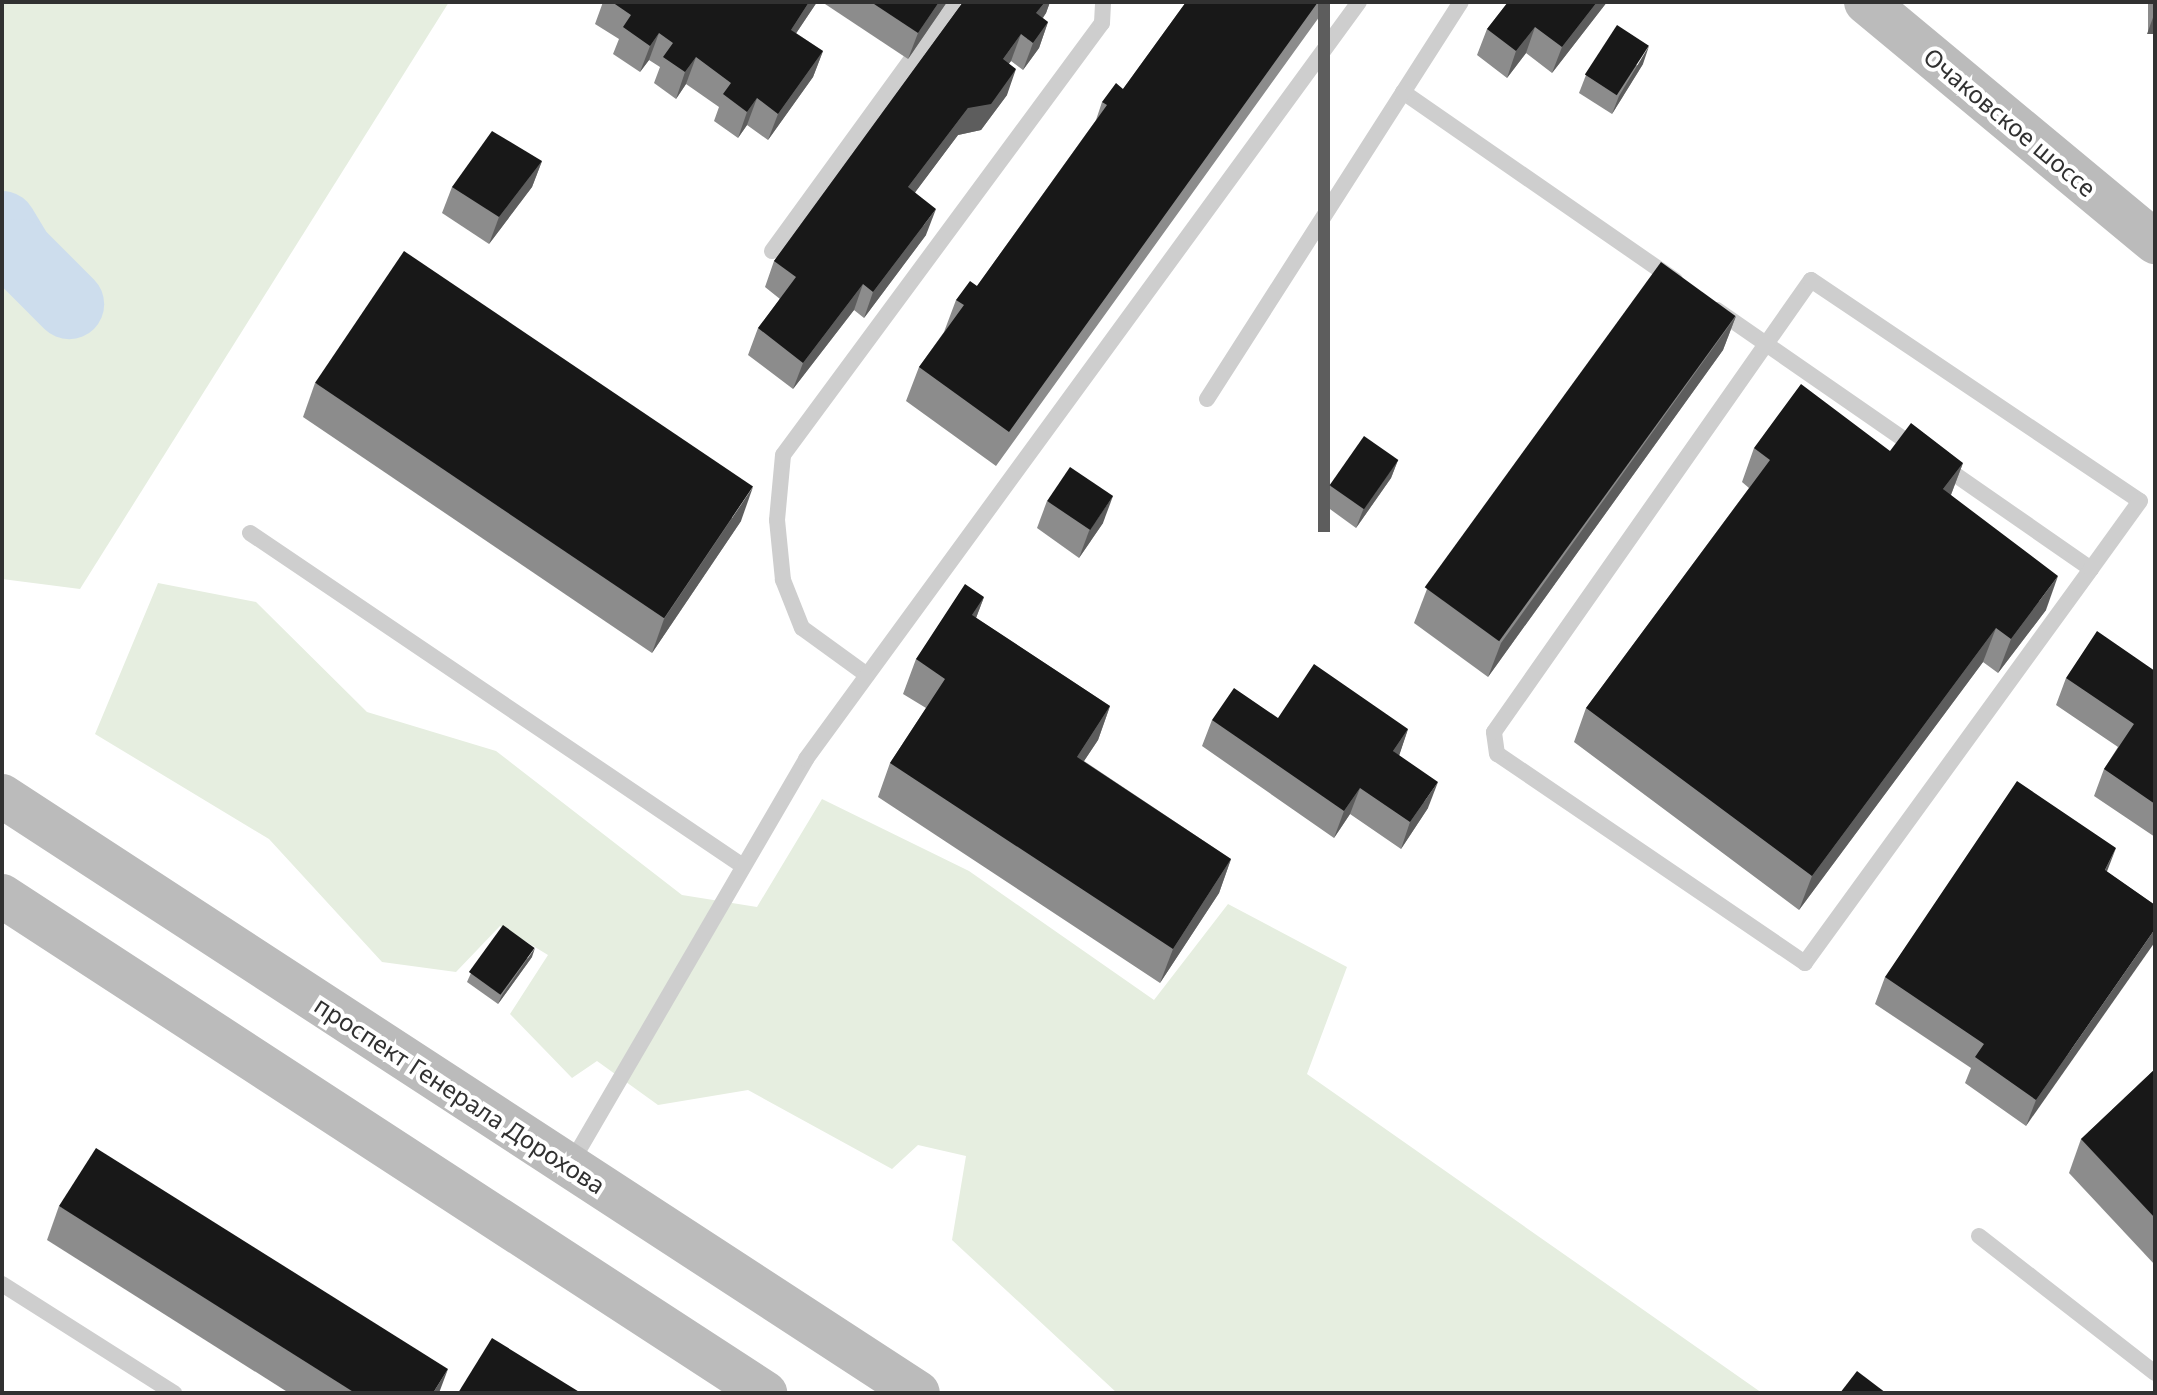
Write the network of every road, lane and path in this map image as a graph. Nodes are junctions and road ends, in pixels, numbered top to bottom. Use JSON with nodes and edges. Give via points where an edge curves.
{"nodes":[{"id":1,"x":953,"y":2,"type":"edge"},
{"id":2,"x":1103,"y":2,"type":"edge"},
{"id":3,"x":1359,"y":2,"type":"edge"},
{"id":4,"x":1461,"y":2,"type":"edge"},
{"id":5,"x":1866,"y":2,"type":"edge"},
{"id":6,"x":1403,"y":92,"type":"junction"},
{"id":7,"x":2155,"y":242,"type":"edge"},
{"id":8,"x":772,"y":251,"type":"dead end"},
{"id":9,"x":1765,"y":343,"type":"junction"},
{"id":10,"x":1207,"y":399,"type":"dead end"},
{"id":11,"x":250,"y":533,"type":"dead end"},
{"id":12,"x":2091,"y":569,"type":"junction"},
{"id":13,"x":867,"y":675,"type":"junction"},
{"id":14,"x":2,"y":796,"type":"edge"},
{"id":15,"x":743,"y":866,"type":"junction"},
{"id":16,"x":2,"y":896,"type":"edge"},
{"id":17,"x":569,"y":1166,"type":"junction"},
{"id":18,"x":1979,"y":1236,"type":"dead end"},
{"id":19,"x":2,"y":1284,"type":"edge"},
{"id":20,"x":2155,"y":1373,"type":"edge"},
{"id":21,"x":174,"y":1393,"type":"edge"},
{"id":22,"x":765,"y":1393,"type":"edge"},
{"id":23,"x":918,"y":1393,"type":"edge"}],
"edges":[{"from":1,"to":8,"type":"lane"},
{"from":2,"to":13,"type":"lane","via":[[1102,23],[783,455],[777,520],[783,580],[802,628]]},
{"from":3,"to":13,"type":"lane"},
{"from":4,"to":6,"type":"lane"},
{"from":5,"to":7,"type":"main road","name":"Очаковское шоссе"},
{"from":6,"to":9,"type":"lane"},
{"from":6,"to":10,"type":"lane"},
{"from":9,"to":12,"type":"lane"},
{"from":9,"to":12,"type":"lane","via":[[1811,280],[2140,501]]},
{"from":9,"to":12,"type":"lane","via":[[1494,732],[1497,754],[1805,963]]},
{"from":11,"to":15,"type":"lane"},
{"from":13,"to":15,"type":"lane","via":[[806,759]]},
{"from":14,"to":17,"type":"main road","name":"проспект Генерала Дорохова"},
{"from":15,"to":17,"type":"lane"},
{"from":16,"to":22,"type":"main road"},
{"from":17,"to":23,"type":"main road","name":"проспект Генерала Дорохова"},
{"from":18,"to":20,"type":"lane"},
{"from":19,"to":21,"type":"lane"}]}
